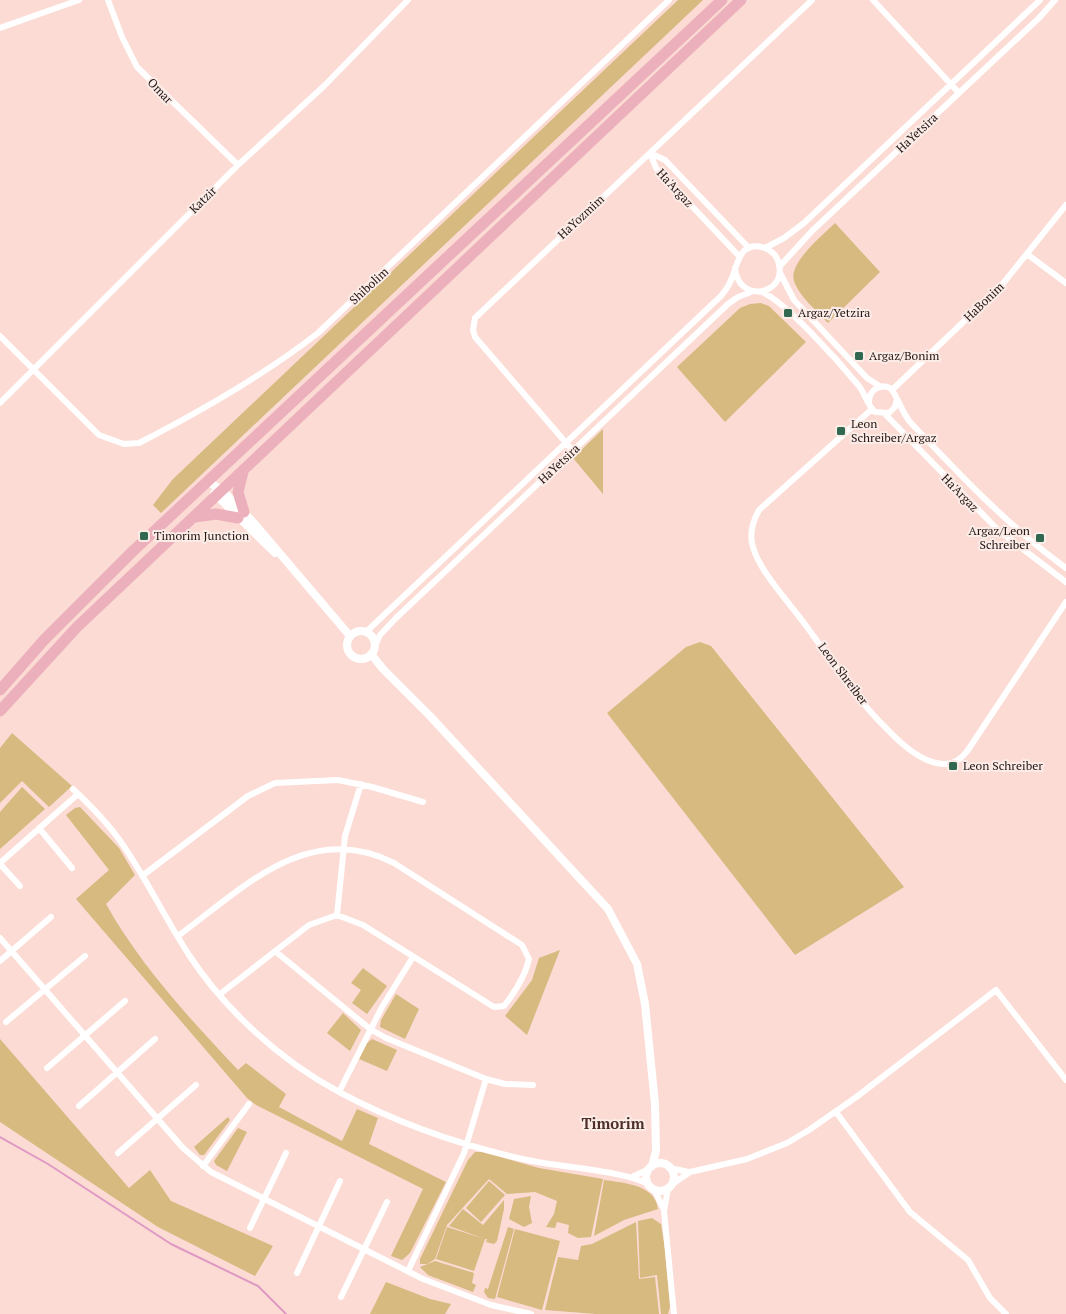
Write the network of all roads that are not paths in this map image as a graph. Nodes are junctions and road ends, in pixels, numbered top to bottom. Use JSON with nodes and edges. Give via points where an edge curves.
{"nodes":[{"id":1,"x":79,"y":0,"type":"edge"},
{"id":2,"x":108,"y":0,"type":"edge"},
{"id":3,"x":408,"y":0,"type":"edge"},
{"id":4,"x":669,"y":0,"type":"edge"},
{"id":5,"x":722,"y":0,"type":"edge"},
{"id":6,"x":741,"y":0,"type":"edge"},
{"id":7,"x":812,"y":0,"type":"edge"},
{"id":8,"x":873,"y":0,"type":"edge"},
{"id":9,"x":1040,"y":0,"type":"edge"},
{"id":10,"x":1055,"y":0,"type":"edge"},
{"id":11,"x":0,"y":28,"type":"edge"},
{"id":12,"x":951,"y":84,"type":"junction"},
{"id":13,"x":959,"y":93,"type":"junction"},
{"id":14,"x":650,"y":152,"type":"junction"},
{"id":15,"x":238,"y":165,"type":"junction"},
{"id":16,"x":1066,"y":205,"type":"edge"},
{"id":17,"x":749,"y":248,"type":"junction"},
{"id":18,"x":764,"y":248,"type":"junction"},
{"id":19,"x":1027,"y":254,"type":"junction"},
{"id":20,"x":739,"y":256,"type":"junction"},
{"id":21,"x":735,"y":268,"type":"junction"},
{"id":22,"x":780,"y":269,"type":"junction"},
{"id":23,"x":1066,"y":283,"type":"edge"},
{"id":24,"x":754,"y":292,"type":"junction"},
{"id":25,"x":762,"y":292,"type":"junction"},
{"id":26,"x":0,"y":336,"type":"edge"},
{"id":27,"x":32,"y":370,"type":"junction"},
{"id":28,"x":881,"y":387,"type":"junction"},
{"id":29,"x":892,"y":390,"type":"junction"},
{"id":30,"x":897,"y":399,"type":"junction"},
{"id":31,"x":869,"y":402,"type":"junction"},
{"id":32,"x":0,"y":403,"type":"edge"},
{"id":33,"x":872,"y":409,"type":"junction"},
{"id":34,"x":885,"y":414,"type":"junction"},
{"id":35,"x":565,"y":442,"type":"junction"},
{"id":36,"x":573,"y":451,"type":"junction"},
{"id":37,"x":246,"y":468,"type":"junction"},
{"id":38,"x":208,"y":482,"type":"junction"},
{"id":39,"x":219,"y":494,"type":"junction"},
{"id":40,"x":241,"y":515,"type":"junction"},
{"id":41,"x":192,"y":519,"type":"junction"},
{"id":42,"x":1066,"y":568,"type":"edge"},
{"id":43,"x":1066,"y":582,"type":"edge"},
{"id":44,"x":1066,"y":602,"type":"edge"},
{"id":45,"x":366,"y":632,"type":"junction"},
{"id":46,"x":350,"y":636,"type":"junction"},
{"id":47,"x":370,"y":653,"type":"junction"},
{"id":48,"x":0,"y":690,"type":"edge"},
{"id":49,"x":0,"y":711,"type":"edge"},
{"id":50,"x":360,"y":784,"type":"junction"},
{"id":51,"x":73,"y":788,"type":"dead end"},
{"id":52,"x":78,"y":794,"type":"junction"},
{"id":53,"x":423,"y":802,"type":"dead end"},
{"id":54,"x":39,"y":828,"type":"junction"},
{"id":55,"x":343,"y":850,"type":"junction"},
{"id":56,"x":0,"y":863,"type":"edge"},
{"id":57,"x":72,"y":868,"type":"dead end"},
{"id":58,"x":142,"y":876,"type":"junction"},
{"id":59,"x":20,"y":886,"type":"dead end"},
{"id":60,"x":337,"y":915,"type":"junction"},
{"id":61,"x":51,"y":917,"type":"dead end"},
{"id":62,"x":178,"y":936,"type":"junction"},
{"id":63,"x":0,"y":938,"type":"edge"},
{"id":64,"x":12,"y":951,"type":"junction"},
{"id":65,"x":275,"y":951,"type":"junction"},
{"id":66,"x":85,"y":956,"type":"dead end"},
{"id":67,"x":413,"y":956,"type":"junction"},
{"id":68,"x":0,"y":961,"type":"edge"},
{"id":69,"x":45,"y":989,"type":"junction"},
{"id":70,"x":220,"y":994,"type":"junction"},
{"id":71,"x":125,"y":1001,"type":"dead end"},
{"id":72,"x":6,"y":1022,"type":"dead end"},
{"id":73,"x":370,"y":1029,"type":"junction"},
{"id":74,"x":85,"y":1035,"type":"junction"},
{"id":75,"x":155,"y":1039,"type":"dead end"},
{"id":76,"x":48,"y":1068,"type":"dead end"},
{"id":77,"x":117,"y":1072,"type":"junction"},
{"id":78,"x":486,"y":1079,"type":"junction"},
{"id":79,"x":1066,"y":1080,"type":"edge"},
{"id":80,"x":196,"y":1085,"type":"dead end"},
{"id":81,"x":533,"y":1085,"type":"dead end"},
{"id":82,"x":339,"y":1092,"type":"junction"},
{"id":83,"x":248,"y":1104,"type":"dead end"},
{"id":84,"x":79,"y":1106,"type":"dead end"},
{"id":85,"x":836,"y":1112,"type":"junction"},
{"id":86,"x":157,"y":1119,"type":"junction"},
{"id":87,"x":468,"y":1144,"type":"junction"},
{"id":88,"x":656,"y":1145,"type":"junction"},
{"id":89,"x":118,"y":1153,"type":"dead end"},
{"id":90,"x":286,"y":1153,"type":"dead end"},
{"id":91,"x":203,"y":1166,"type":"junction"},
{"id":92,"x":668,"y":1166,"type":"junction"},
{"id":93,"x":650,"y":1168,"type":"junction"},
{"id":94,"x":690,"y":1172,"type":"junction"},
{"id":95,"x":632,"y":1178,"type":"junction"},
{"id":96,"x":340,"y":1181,"type":"dead end"},
{"id":97,"x":651,"y":1187,"type":"junction"},
{"id":98,"x":669,"y":1187,"type":"junction"},
{"id":99,"x":264,"y":1200,"type":"junction"},
{"id":100,"x":387,"y":1202,"type":"dead end"},
{"id":101,"x":664,"y":1211,"type":"junction"},
{"id":102,"x":318,"y":1227,"type":"junction"},
{"id":103,"x":250,"y":1228,"type":"dead end"},
{"id":104,"x":364,"y":1250,"type":"junction"},
{"id":105,"x":408,"y":1272,"type":"junction"},
{"id":106,"x":297,"y":1273,"type":"dead end"},
{"id":107,"x":341,"y":1297,"type":"dead end"},
{"id":108,"x":531,"y":1314,"type":"edge"},
{"id":109,"x":674,"y":1314,"type":"edge"},
{"id":110,"x":1006,"y":1314,"type":"edge"}],
"edges":[{"from":1,"to":11,"type":"street"},
{"from":2,"to":15,"type":"street","name":"Omar","via":[[137,68]]},
{"from":3,"to":15,"type":"street","name":"Katzir","via":[[324,86]]},
{"from":4,"to":27,"type":"street","name":"Shibolim","via":[[318,333],[244,384],[139,443],[124,444],[99,435]]},
{"from":5,"to":38,"type":"highway"},
{"from":6,"to":37,"type":"highway"},
{"from":7,"to":14,"type":"street","name":"HaYozmim"},
{"from":8,"to":12,"type":"street"},
{"from":9,"to":12,"type":"street","name":"HaYetsira"},
{"from":10,"to":13,"type":"street","name":"HaYetsira"},
{"from":12,"to":13,"type":"street"},
{"from":12,"to":18,"type":"street","name":"HaYetsira","via":[[804,223]]},
{"from":13,"to":22,"type":"street","name":"HaYetsira","via":[[812,231]]},
{"from":14,"to":17,"type":"street","name":"Ha'Argaz","via":[[665,160]]},
{"from":14,"to":20,"type":"street","name":"Ha'Argaz","via":[[656,168]]},
{"from":14,"to":35,"type":"street","name":"HaYozmim","via":[[475,318],[475,337]]},
{"from":15,"to":27,"type":"street","name":"Katzir"},
{"from":16,"to":19,"type":"street","name":"HaBonim"},
{"from":17,"to":18,"type":"street"},
{"from":17,"to":20,"type":"street"},
{"from":18,"to":22,"type":"street","via":[[775,256]]},
{"from":19,"to":23,"type":"street"},
{"from":19,"to":29,"type":"street","name":"HaBonim","via":[[1002,286]]},
{"from":20,"to":21,"type":"street"},
{"from":21,"to":24,"type":"street","via":[[738,281]]},
{"from":21,"to":35,"type":"street","name":"HaYetsira","via":[[720,296]]},
{"from":22,"to":25,"type":"street","via":[[774,285]]},
{"from":22,"to":28,"type":"street","via":[[794,300],[867,378]]},
{"from":24,"to":25,"type":"street"},
{"from":24,"to":36,"type":"street","name":"HaYetsira","via":[[728,304]]},
{"from":25,"to":31,"type":"street","via":[[786,309]]},
{"from":26,"to":27,"type":"street","name":"Shibolim"},
{"from":27,"to":32,"type":"street","name":"Katzir"},
{"from":28,"to":29,"type":"street"},
{"from":28,"to":31,"type":"street","via":[[870,394]]},
{"from":29,"to":30,"type":"street"},
{"from":30,"to":34,"type":"street","via":[[892,411]]},
{"from":30,"to":42,"type":"street","name":"Ha'Argaz","via":[[905,418],[967,484],[1006,521]]},
{"from":31,"to":33,"type":"street"},
{"from":33,"to":34,"type":"street"},
{"from":33,"to":44,"type":"street","name":"Leon Shreiber","via":[[759,510],[752,532],[752,545],[776,585],[884,727],[931,762],[956,762],[968,750]]},
{"from":34,"to":43,"type":"street","name":"Ha'Argaz","via":[[998,530]]},
{"from":35,"to":36,"type":"street","name":"HaYozmim"},
{"from":35,"to":45,"type":"street","name":"HaYetsira"},
{"from":36,"to":47,"type":"street","name":"HaYetsira","via":[[396,618],[380,635]]},
{"from":37,"to":39,"type":"highway"},
{"from":37,"to":40,"type":"highway","via":[[238,488]]},
{"from":38,"to":39,"type":"street"},
{"from":38,"to":48,"type":"highway","via":[[86,596]]},
{"from":39,"to":40,"type":"street"},
{"from":39,"to":41,"type":"highway"},
{"from":40,"to":41,"type":"highway","via":[[213,514]]},
{"from":40,"to":46,"type":"street"},
{"from":41,"to":49,"type":"highway","via":[[66,638]]},
{"from":45,"to":46,"type":"street"},
{"from":45,"to":47,"type":"street","via":[[373,639]]},
{"from":46,"to":47,"type":"street","via":[[347,644],[349,653],[356,658]]},
{"from":47,"to":88,"type":"street","via":[[608,909],[637,964],[646,1014]]},
{"from":50,"to":53,"type":"street"},
{"from":50,"to":55,"type":"street"},
{"from":50,"to":58,"type":"street","via":[[323,780],[286,781],[264,786]]},
{"from":51,"to":52,"type":"street"},
{"from":52,"to":54,"type":"street"},
{"from":52,"to":58,"type":"street","via":[[120,840]]},
{"from":54,"to":56,"type":"street"},
{"from":54,"to":57,"type":"street"},
{"from":55,"to":60,"type":"street"},
{"from":55,"to":62,"type":"street","via":[[308,852],[278,864]]},
{"from":55,"to":67,"type":"street","via":[[374,854],[394,863],[522,946],[529,959],[514,992],[499,1008]]},
{"from":56,"to":59,"type":"street"},
{"from":58,"to":62,"type":"street"},
{"from":60,"to":65,"type":"street","via":[[309,925]]},
{"from":60,"to":67,"type":"street","via":[[363,925]]},
{"from":61,"to":64,"type":"street"},
{"from":62,"to":70,"type":"street"},
{"from":63,"to":64,"type":"street"},
{"from":64,"to":68,"type":"street"},
{"from":64,"to":69,"type":"street"},
{"from":65,"to":70,"type":"street"},
{"from":65,"to":73,"type":"street"},
{"from":66,"to":69,"type":"street"},
{"from":67,"to":73,"type":"street"},
{"from":69,"to":72,"type":"street"},
{"from":69,"to":74,"type":"street"},
{"from":70,"to":82,"type":"street","via":[[267,1041]]},
{"from":71,"to":74,"type":"street"},
{"from":73,"to":78,"type":"street"},
{"from":73,"to":82,"type":"street"},
{"from":74,"to":76,"type":"street"},
{"from":74,"to":77,"type":"street"},
{"from":75,"to":77,"type":"street"},
{"from":77,"to":84,"type":"street"},
{"from":77,"to":86,"type":"street"},
{"from":78,"to":81,"type":"street","via":[[505,1084]]},
{"from":78,"to":87,"type":"street"},
{"from":79,"to":85,"type":"street","via":[[996,990]]},
{"from":80,"to":86,"type":"street"},
{"from":82,"to":87,"type":"street","via":[[415,1126]]},
{"from":83,"to":91,"type":"street"},
{"from":85,"to":94,"type":"street","via":[[787,1143],[747,1159]]},
{"from":85,"to":110,"type":"street","via":[[910,1212],[968,1260],[990,1298]]},
{"from":86,"to":89,"type":"street"},
{"from":86,"to":91,"type":"street"},
{"from":87,"to":95,"type":"street","via":[[544,1164]]},
{"from":87,"to":105,"type":"street"},
{"from":88,"to":92,"type":"street"},
{"from":88,"to":93,"type":"street"},
{"from":90,"to":99,"type":"street"},
{"from":91,"to":99,"type":"street"},
{"from":92,"to":93,"type":"street","via":[[660,1164]]},
{"from":92,"to":94,"type":"street"},
{"from":92,"to":98,"type":"street","via":[[674,1176]]},
{"from":93,"to":95,"type":"street"},
{"from":93,"to":97,"type":"street","via":[[646,1178]]},
{"from":94,"to":98,"type":"street"},
{"from":95,"to":97,"type":"street"},
{"from":96,"to":102,"type":"street"},
{"from":97,"to":98,"type":"street","via":[[660,1191]]},
{"from":97,"to":101,"type":"street"},
{"from":98,"to":101,"type":"street"},
{"from":99,"to":102,"type":"street"},
{"from":99,"to":103,"type":"street"},
{"from":100,"to":104,"type":"street"},
{"from":101,"to":109,"type":"street"},
{"from":102,"to":104,"type":"street"},
{"from":102,"to":106,"type":"street"},
{"from":104,"to":105,"type":"street"},
{"from":104,"to":107,"type":"street"},
{"from":105,"to":108,"type":"street","via":[[475,1299]]}]}
